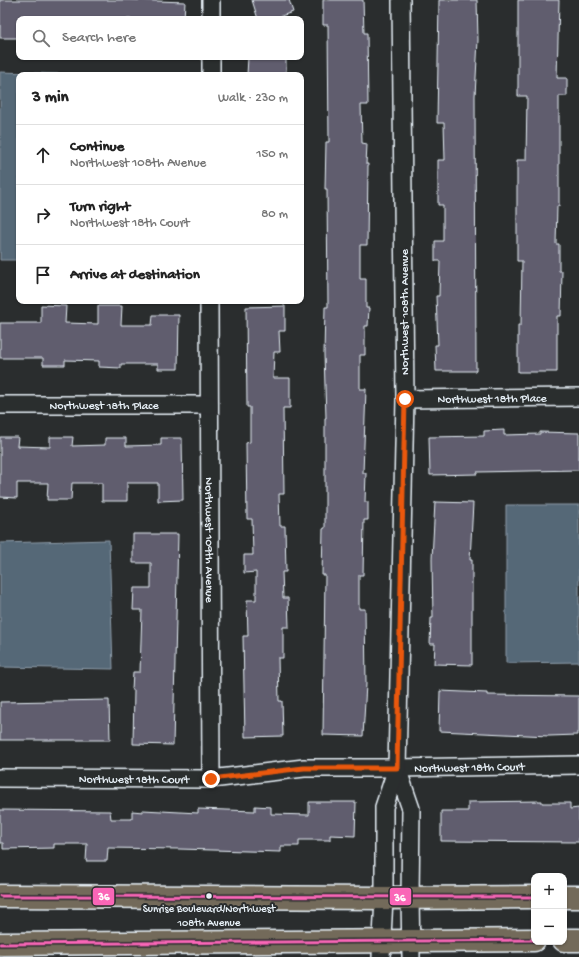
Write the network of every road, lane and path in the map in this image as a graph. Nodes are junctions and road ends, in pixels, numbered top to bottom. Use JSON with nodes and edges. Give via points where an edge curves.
{"nodes":[{"id":1,"x":211,"y":0,"type":"edge"},
{"id":2,"x":401,"y":0,"type":"edge"},
{"id":3,"x":211,"y":16,"type":"edge"},
{"id":4,"x":211,"y":60,"type":"edge"},
{"id":5,"x":211,"y":72,"type":"edge"},
{"id":6,"x":209,"y":304,"type":"edge"},
{"id":7,"x":579,"y":398,"type":"edge"},
{"id":8,"x":405,"y":399,"type":"junction"},
{"id":9,"x":0,"y":405,"type":"edge"},
{"id":10,"x":209,"y":405,"type":"junction"},
{"id":11,"x":579,"y":765,"type":"edge"},
{"id":12,"x":397,"y":768,"type":"junction"},
{"id":13,"x":0,"y":778,"type":"edge"},
{"id":14,"x":211,"y":779,"type":"junction"},
{"id":15,"x":0,"y":896,"type":"edge"},
{"id":16,"x":579,"y":896,"type":"edge"},
{"id":17,"x":531,"y":897,"type":"edge"},
{"id":18,"x":567,"y":897,"type":"edge"},
{"id":19,"x":384,"y":898,"type":"junction"},
{"id":20,"x":410,"y":898,"type":"junction"},
{"id":21,"x":531,"y":940,"type":"edge"},
{"id":22,"x":567,"y":940,"type":"edge"},
{"id":23,"x":579,"y":940,"type":"edge"},
{"id":24,"x":0,"y":944,"type":"edge"},
{"id":25,"x":381,"y":949,"type":"edge"},
{"id":26,"x":412,"y":949,"type":"edge"}],
"edges":[{"from":1,"to":3,"type":"street"},
{"from":2,"to":8,"type":"street","name":"Northwest 108th Avenue"},
{"from":4,"to":5,"type":"street"},
{"from":6,"to":10,"type":"street","name":"Northwest 109th Avenue"},
{"from":7,"to":8,"type":"street","name":"Northwest 18th Place"},
{"from":8,"to":12,"type":"street","name":"Northwest 108th Avenue"},
{"from":9,"to":10,"type":"street","name":"Northwest 18th Place"},
{"from":10,"to":14,"type":"street","name":"Northwest 109th Avenue"},
{"from":11,"to":12,"type":"street","name":"Northwest 18th Court"},
{"from":12,"to":14,"type":"street","name":"Northwest 18th Court","via":[[304,768]]},
{"from":12,"to":19,"type":"street","name":"Northwest 108th Avenue","via":[[384,807]]},
{"from":12,"to":20,"type":"street","name":"Northwest 108th Avenue","via":[[411,809]]},
{"from":13,"to":14,"type":"street","name":"Northwest 18th Court"},
{"from":15,"to":19,"type":"highway"},
{"from":16,"to":18,"type":"highway"},
{"from":17,"to":20,"type":"highway"},
{"from":19,"to":20,"type":"highway"},
{"from":19,"to":25,"type":"street","name":"Northwest 108th Avenue"},
{"from":20,"to":26,"type":"street","name":"Northwest 108th Avenue"},
{"from":21,"to":26,"type":"highway"},
{"from":22,"to":23,"type":"highway"},
{"from":24,"to":25,"type":"highway"},
{"from":25,"to":26,"type":"highway"}]}
